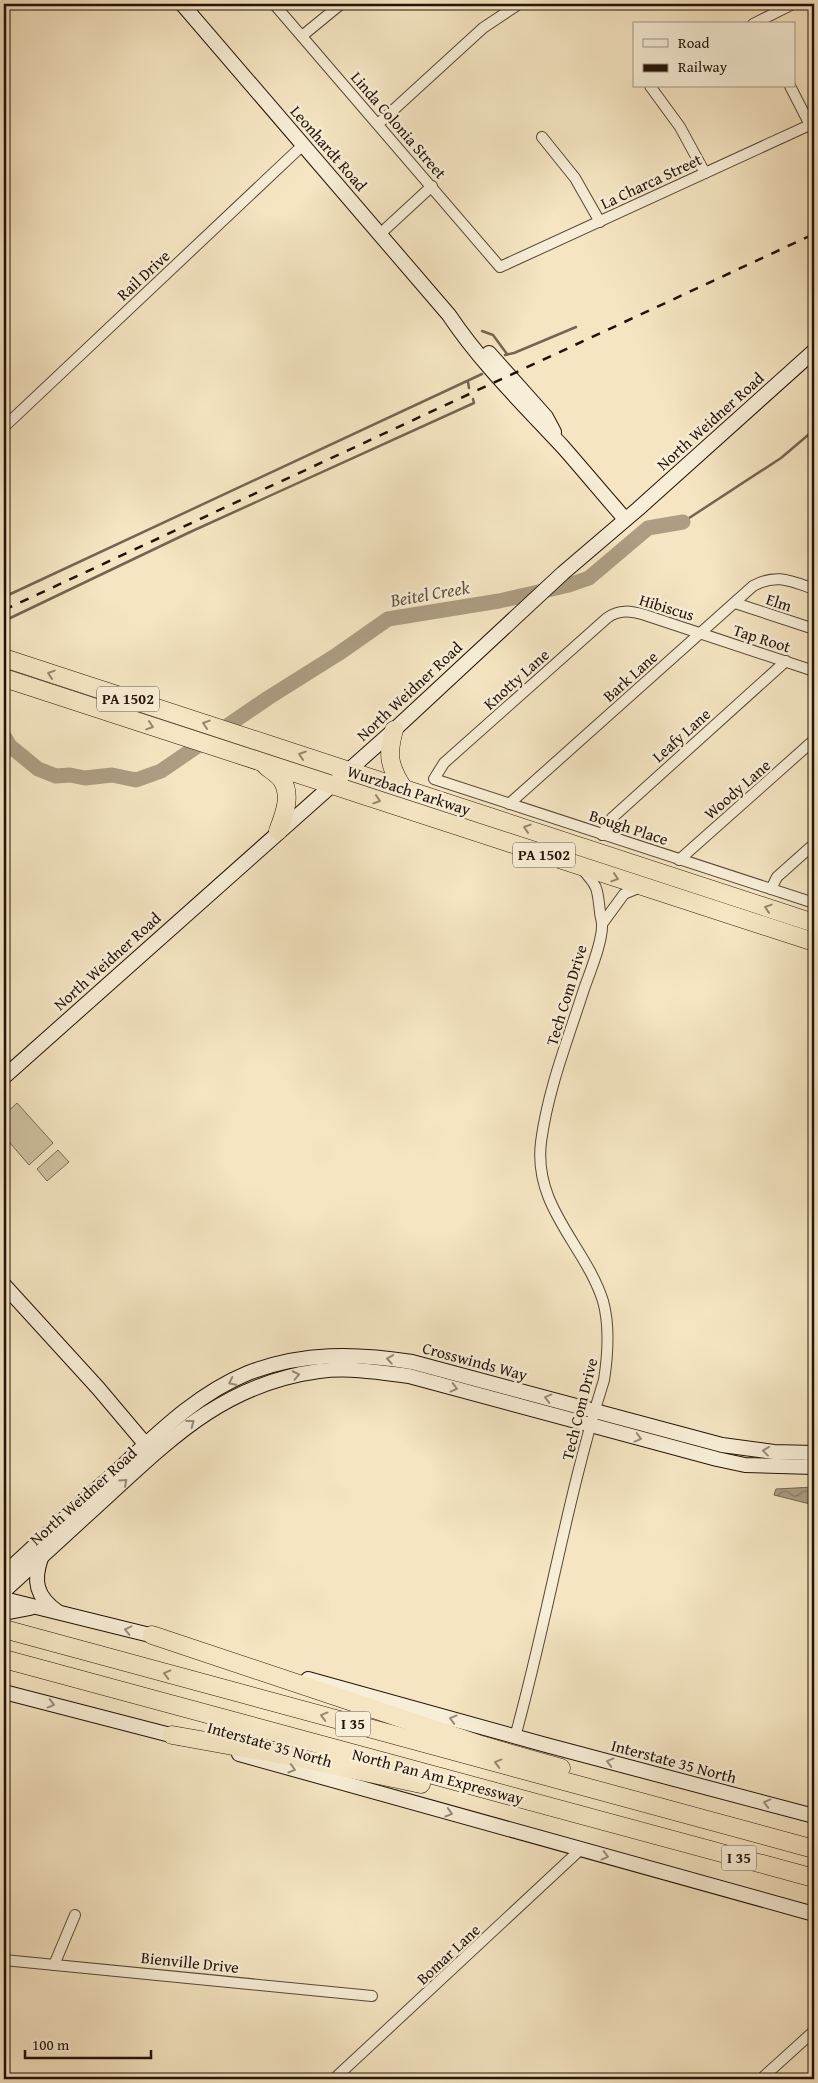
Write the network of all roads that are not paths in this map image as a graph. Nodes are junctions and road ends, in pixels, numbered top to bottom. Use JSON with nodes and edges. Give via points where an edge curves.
{"nodes":[{"id":1,"x":182,"y":4,"type":"edge"},
{"id":2,"x":274,"y":4,"type":"edge"},
{"id":3,"x":340,"y":4,"type":"edge"},
{"id":4,"x":519,"y":4,"type":"edge"},
{"id":5,"x":793,"y":4,"type":"edge"},
{"id":6,"x":756,"y":22,"type":"edge"},
{"id":7,"x":302,"y":36,"type":"junction"},
{"id":8,"x":652,"y":88,"type":"edge"},
{"id":9,"x":791,"y":88,"type":"edge"},
{"id":10,"x":378,"y":124,"type":"junction"},
{"id":11,"x":812,"y":124,"type":"edge"},
{"id":12,"x":542,"y":137,"type":"dead end"},
{"id":13,"x":303,"y":145,"type":"junction"},
{"id":14,"x":705,"y":173,"type":"junction"},
{"id":15,"x":432,"y":186,"type":"junction"},
{"id":16,"x":600,"y":222,"type":"junction"},
{"id":17,"x":380,"y":234,"type":"junction"},
{"id":18,"x":500,"y":267,"type":"joint"},
{"id":19,"x":814,"y":351,"type":"edge"},
{"id":20,"x":4,"y":427,"type":"edge"},
{"id":21,"x":625,"y":519,"type":"junction"},
{"id":22,"x":814,"y":589,"type":"edge"},
{"id":23,"x":735,"y":603,"type":"junction"},
{"id":24,"x":625,"y":611,"type":"joint"},
{"id":25,"x":814,"y":629,"type":"edge"},
{"id":26,"x":700,"y":633,"type":"junction"},
{"id":27,"x":4,"y":658,"type":"edge"},
{"id":28,"x":786,"y":661,"type":"junction"},
{"id":29,"x":814,"y":671,"type":"edge"},
{"id":30,"x":4,"y":678,"type":"edge"},
{"id":31,"x":394,"y":730,"type":"junction"},
{"id":32,"x":814,"y":740,"type":"edge"},
{"id":33,"x":264,"y":764,"type":"junction"},
{"id":34,"x":348,"y":770,"type":"junction"},
{"id":35,"x":434,"y":779,"type":"joint"},
{"id":36,"x":331,"y":785,"type":"junction"},
{"id":37,"x":403,"y":788,"type":"junction"},
{"id":38,"x":509,"y":804,"type":"junction"},
{"id":39,"x":278,"y":831,"type":"junction"},
{"id":40,"x":602,"y":834,"type":"junction"},
{"id":41,"x":814,"y":844,"type":"edge"},
{"id":42,"x":679,"y":860,"type":"junction"},
{"id":43,"x":580,"y":866,"type":"junction"},
{"id":44,"x":641,"y":887,"type":"junction"},
{"id":45,"x":771,"y":890,"type":"junction"},
{"id":46,"x":814,"y":903,"type":"edge"},
{"id":47,"x":814,"y":923,"type":"edge"},
{"id":48,"x":602,"y":924,"type":"junction"},
{"id":49,"x":814,"y":942,"type":"edge"},
{"id":50,"x":4,"y":1077,"type":"edge"},
{"id":51,"x":4,"y":1286,"type":"edge"},
{"id":52,"x":319,"y":1364,"type":"junction"},
{"id":53,"x":595,"y":1411,"type":"junction"},
{"id":54,"x":591,"y":1425,"type":"junction"},
{"id":55,"x":150,"y":1450,"type":"junction"},
{"id":56,"x":814,"y":1453,"type":"edge"},
{"id":57,"x":814,"y":1468,"type":"edge"},
{"id":58,"x":41,"y":1558,"type":"junction"},
{"id":59,"x":4,"y":1574,"type":"edge"},
{"id":60,"x":4,"y":1591,"type":"edge"},
{"id":61,"x":4,"y":1599,"type":"edge"},
{"id":62,"x":36,"y":1607,"type":"junction"},
{"id":63,"x":4,"y":1613,"type":"edge"},
{"id":64,"x":63,"y":1615,"type":"junction"},
{"id":65,"x":4,"y":1629,"type":"edge"},
{"id":66,"x":152,"y":1635,"type":"junction"},
{"id":67,"x":4,"y":1659,"type":"edge"},
{"id":68,"x":4,"y":1692,"type":"edge"},
{"id":69,"x":172,"y":1735,"type":"junction"},
{"id":70,"x":515,"y":1736,"type":"junction"},
{"id":71,"x":663,"y":1808,"type":"junction"},
{"id":72,"x":814,"y":1816,"type":"edge"},
{"id":73,"x":703,"y":1819,"type":"junction"},
{"id":74,"x":657,"y":1835,"type":"junction"},
{"id":75,"x":814,"y":1837,"type":"edge"},
{"id":76,"x":581,"y":1849,"type":"junction"},
{"id":77,"x":814,"y":1849,"type":"edge"},
{"id":78,"x":814,"y":1878,"type":"edge"},
{"id":79,"x":814,"y":1890,"type":"edge"},
{"id":80,"x":814,"y":1914,"type":"edge"},
{"id":81,"x":75,"y":1915,"type":"dead end"},
{"id":82,"x":4,"y":1960,"type":"edge"},
{"id":83,"x":54,"y":1965,"type":"junction"},
{"id":84,"x":372,"y":1996,"type":"dead end"},
{"id":85,"x":814,"y":2031,"type":"edge"},
{"id":86,"x":334,"y":2079,"type":"edge"},
{"id":87,"x":761,"y":2079,"type":"edge"}],
"edges":[{"from":1,"to":13,"type":"main road","name":"Leonhardt Road"},
{"from":2,"to":7,"type":"street","name":"Linda Colonia Street"},
{"from":3,"to":7,"type":"street"},
{"from":4,"to":10,"type":"street","via":[[483,28]]},
{"from":5,"to":6,"type":"street"},
{"from":7,"to":10,"type":"street","name":"Linda Colonia Street"},
{"from":8,"to":14,"type":"street","via":[[680,126]]},
{"from":9,"to":11,"type":"street"},
{"from":10,"to":15,"type":"street","name":"Linda Colonia Street"},
{"from":11,"to":14,"type":"street","name":"La Charca Street"},
{"from":12,"to":16,"type":"street","via":[[575,178]]},
{"from":13,"to":17,"type":"main road","name":"Leonhardt Road"},
{"from":13,"to":20,"type":"street","name":"Rail Drive"},
{"from":14,"to":16,"type":"street","name":"La Charca Street"},
{"from":15,"to":17,"type":"street"},
{"from":15,"to":18,"type":"street","name":"Linda Colonia Street"},
{"from":16,"to":18,"type":"street","name":"La Charca Street"},
{"from":17,"to":21,"type":"main road","name":"Leonhardt Road","via":[[497,377]]},
{"from":19,"to":21,"type":"main road","name":"North Weidner Road"},
{"from":21,"to":31,"type":"main road","name":"North Weidner Road"},
{"from":22,"to":23,"type":"street","name":"Bark Lane","via":[[775,578],[753,586]]},
{"from":23,"to":25,"type":"street","name":"Elm"},
{"from":23,"to":26,"type":"street","name":"Bark Lane"},
{"from":24,"to":26,"type":"street","name":"Hibiscus"},
{"from":24,"to":35,"type":"street","name":"Knotty Lane","via":[[607,618],[444,763]]},
{"from":26,"to":28,"type":"street","name":"Tap Root"},
{"from":26,"to":38,"type":"street","name":"Bark Lane"},
{"from":34,"to":27,"type":"highway","name":"Wurzbach Parkway","number":"PA 1502","one_way":true},
{"from":28,"to":29,"type":"street","name":"Tap Root"},
{"from":28,"to":40,"type":"street","name":"Leafy Lane","via":[[612,818]]},
{"from":30,"to":33,"type":"highway","name":"Wurzbach Parkway","number":"PA 1502","one_way":true},
{"from":31,"to":34,"type":"main road","name":"North Weidner Road"},
{"from":31,"to":37,"type":"highway","via":[[390,759],[392,771]]},
{"from":32,"to":42,"type":"street","name":"Woody Lane"},
{"from":33,"to":36,"type":"highway","name":"Wurzbach Parkway","number":"PA 1502"},
{"from":33,"to":39,"type":"highway","via":[[282,779],[287,795],[285,814]]},
{"from":34,"to":36,"type":"main road","name":"North Weidner Road"},
{"from":34,"to":37,"type":"highway","name":"Wurzbach Parkway","number":"PA 1502"},
{"from":35,"to":38,"type":"street","name":"Bough Place"},
{"from":36,"to":39,"type":"main road","name":"North Weidner Road"},
{"from":36,"to":43,"type":"highway","name":"Wurzbach Parkway","number":"PA 1502","one_way":true},
{"from":47,"to":37,"type":"highway","name":"Wurzbach Parkway","number":"PA 1502","one_way":true},
{"from":38,"to":40,"type":"street","name":"Bough Place"},
{"from":39,"to":50,"type":"main road","name":"North Weidner Road"},
{"from":40,"to":42,"type":"street","name":"Bough Place"},
{"from":41,"to":45,"type":"street","via":[[777,877]]},
{"from":42,"to":45,"type":"street","name":"Bough Place"},
{"from":43,"to":44,"type":"highway","name":"Wurzbach Parkway","number":"PA 1502","one_way":true},
{"from":43,"to":48,"type":"street","name":"Tech Com Drive","via":[[598,891]]},
{"from":44,"to":48,"type":"street","name":"Tech Com Drive","via":[[624,894]]},
{"from":44,"to":49,"type":"highway","name":"Wurzbach Parkway","number":"PA 1502"},
{"from":45,"to":46,"type":"street","name":"Bough Place"},
{"from":48,"to":53,"type":"street","name":"Tech Com Drive","via":[[596,953],[545,1112],[541,1148],[545,1184],[556,1216],[584,1259],[607,1319],[608,1358]]},
{"from":51,"to":55,"type":"main road","name":"North Weidner Road"},
{"from":53,"to":52,"type":"main road","name":"Crosswinds Way","one_way":true,"via":[[412,1362],[370,1356]]},
{"from":52,"to":54,"type":"main road","name":"Crosswinds Way","one_way":true,"via":[[409,1376]]},
{"from":52,"to":55,"type":"main road","name":"Crosswinds Way","via":[[229,1399]]},
{"from":53,"to":54,"type":"street","name":"Tech Com Drive"},
{"from":56,"to":53,"type":"main road","name":"Crosswinds Way","one_way":true,"via":[[722,1445]]},
{"from":54,"to":57,"type":"main road","name":"Crosswinds Way","one_way":true,"via":[[745,1465]]},
{"from":54,"to":70,"type":"street","name":"Tech Com Drive","via":[[561,1538],[538,1654]]},
{"from":58,"to":55,"type":"main road","name":"North Weidner Road","one_way":true},
{"from":55,"to":59,"type":"main road","name":"North Weidner Road"},
{"from":58,"to":60,"type":"main road","name":"North Weidner Road"},
{"from":58,"to":64,"type":"main road","via":[[36,1572],[39,1590],[45,1601]]},
{"from":61,"to":62,"type":"main road","name":"Interstate 35 North"},
{"from":62,"to":63,"type":"main road"},
{"from":62,"to":64,"type":"main road","name":"Interstate 35 North"},
{"from":66,"to":64,"type":"main road","name":"Interstate 35 North","one_way":true},
{"from":71,"to":65,"type":"highway","name":"North Pan Am Expressway","number":"I 35","one_way":true},
{"from":70,"to":66,"type":"main road","name":"Interstate 35 North","one_way":true},
{"from":66,"to":71,"type":"highway","via":[[481,1745],[615,1783]]},
{"from":67,"to":74,"type":"highway","name":"North Pan Am Expressway","number":"I 35"},
{"from":68,"to":69,"type":"main road","name":"Interstate 35 North","one_way":true},
{"from":69,"to":74,"type":"highway","via":[[364,1770],[524,1811]]},
{"from":69,"to":76,"type":"main road","name":"Interstate 35 North","one_way":true},
{"from":72,"to":70,"type":"main road","name":"Interstate 35 North","one_way":true},
{"from":71,"to":73,"type":"highway","name":"North Pan Am Expressway","number":"I 35"},
{"from":73,"to":75,"type":"highway","via":[[728,1814]]},
{"from":73,"to":77,"type":"highway","name":"North Pan Am Expressway","number":"I 35"},
{"from":74,"to":78,"type":"highway","name":"North Pan Am Expressway","number":"I 35"},
{"from":74,"to":79,"type":"highway"},
{"from":76,"to":80,"type":"main road","name":"Interstate 35 North","one_way":true},
{"from":76,"to":86,"type":"street","name":"Bomar Lane"},
{"from":81,"to":83,"type":"street"},
{"from":82,"to":83,"type":"street","name":"Bienville Drive"},
{"from":83,"to":84,"type":"street","name":"Bienville Drive"},
{"from":85,"to":87,"type":"street"}]}
